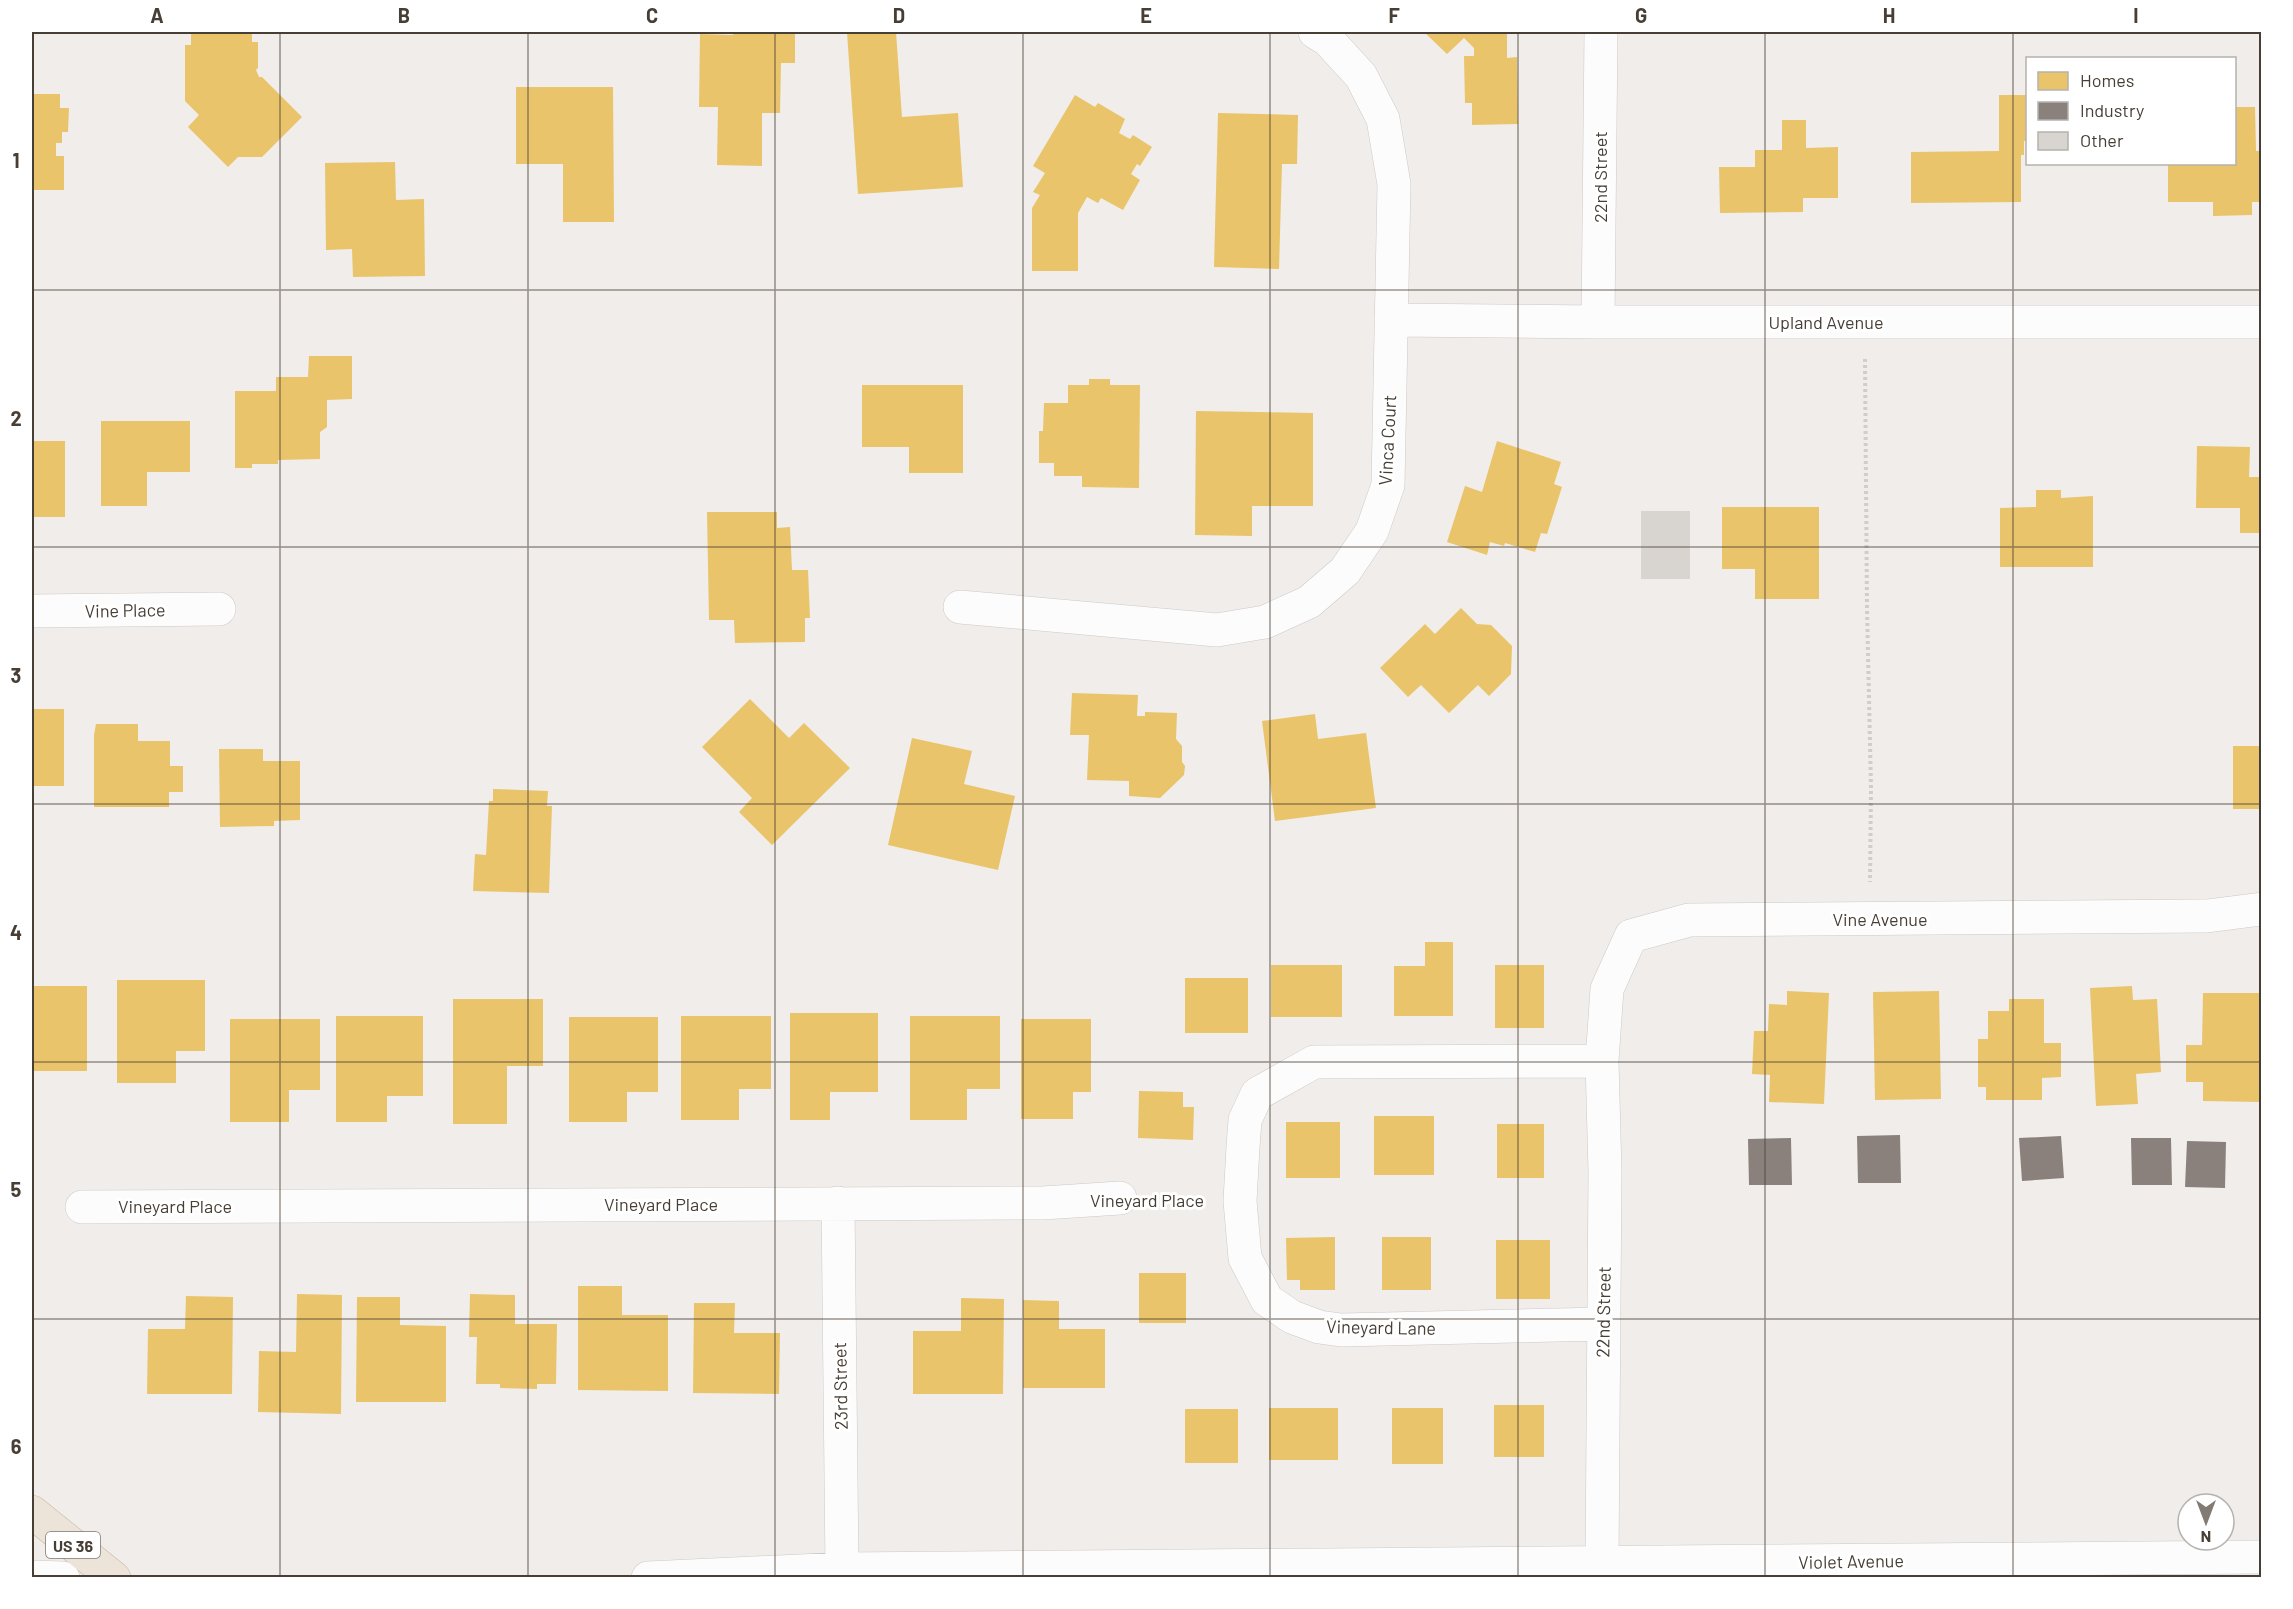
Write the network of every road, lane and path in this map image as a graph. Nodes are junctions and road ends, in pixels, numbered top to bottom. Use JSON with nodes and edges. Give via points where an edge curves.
{"nodes":[{"id":1,"x":1315,"y":32,"type":"edge"},
{"id":2,"x":1601,"y":32,"type":"edge"},
{"id":3,"x":1392,"y":320,"type":"junction"},
{"id":4,"x":1598,"y":322,"type":"junction"},
{"id":5,"x":1865,"y":322,"type":"junction"},
{"id":6,"x":2262,"y":322,"type":"edge"},
{"id":7,"x":960,"y":607,"type":"dead end"},
{"id":8,"x":219,"y":609,"type":"dead end"},
{"id":9,"x":32,"y":611,"type":"edge"},
{"id":10,"x":2262,"y":909,"type":"edge"},
{"id":11,"x":1869,"y":919,"type":"junction"},
{"id":12,"x":1602,"y":1061,"type":"junction"},
{"id":13,"x":1120,"y":1198,"type":"joint"},
{"id":14,"x":1240,"y":1201,"type":"junction"},
{"id":15,"x":838,"y":1203,"type":"junction"},
{"id":16,"x":82,"y":1207,"type":"dead end"},
{"id":17,"x":1602,"y":1324,"type":"junction"},
{"id":18,"x":32,"y":1512,"type":"edge"},
{"id":19,"x":2262,"y":1557,"type":"edge"},
{"id":20,"x":1602,"y":1564,"type":"junction"},
{"id":21,"x":2208,"y":1568,"type":"edge"},
{"id":22,"x":842,"y":1569,"type":"junction"},
{"id":23,"x":32,"y":1577,"type":"edge"},
{"id":24,"x":63,"y":1578,"type":"edge"},
{"id":25,"x":114,"y":1578,"type":"edge"},
{"id":26,"x":648,"y":1578,"type":"edge"}],
"edges":[{"from":1,"to":3,"type":"street","name":"Vinca Court","via":[[1328,40],[1361,76],[1383,119],[1394,184]]},
{"from":2,"to":4,"type":"street","name":"22nd Street"},
{"from":3,"to":4,"type":"street","name":"Upland Avenue"},
{"from":3,"to":7,"type":"street","name":"Vinca Court","via":[[1388,485],[1372,531],[1345,571],[1309,602],[1265,622],[1217,630]]},
{"from":4,"to":5,"type":"street","name":"Upland Avenue"},
{"from":5,"to":6,"type":"street","name":"Upland Avenue"},
{"from":5,"to":11,"type":"path"},
{"from":8,"to":9,"type":"street","name":"Vine Place"},
{"from":10,"to":11,"type":"street","name":"Vine Avenue","via":[[2207,916]]},
{"from":11,"to":12,"type":"street","name":"Vine Avenue","via":[[1689,920],[1631,936],[1607,988]]},
{"from":12,"to":14,"type":"street","name":"Vineyard Lane","via":[[1314,1062],[1257,1094],[1245,1120]]},
{"from":12,"to":17,"type":"street","name":"22nd Street"},
{"from":13,"to":14,"type":"path","name":"Vineyard Place"},
{"from":13,"to":15,"type":"street","name":"Vineyard Place","via":[[1043,1203]]},
{"from":14,"to":17,"type":"street","name":"Vineyard Lane","via":[[1245,1258],[1268,1300],[1292,1317],[1319,1327],[1341,1330]]},
{"from":15,"to":16,"type":"street","name":"Vineyard Place"},
{"from":15,"to":22,"type":"street","name":"23rd Street"},
{"from":17,"to":20,"type":"street","name":"22nd Street"},
{"from":18,"to":25,"type":"highway","number":"US 36"},
{"from":19,"to":21,"type":"street","name":"Violet Avenue"},
{"from":20,"to":21,"type":"street","name":"Violet Avenue"},
{"from":20,"to":22,"type":"street","name":"Violet Avenue"},
{"from":22,"to":26,"type":"street","name":"Violet Avenue"},
{"from":23,"to":24,"type":"street"}]}
